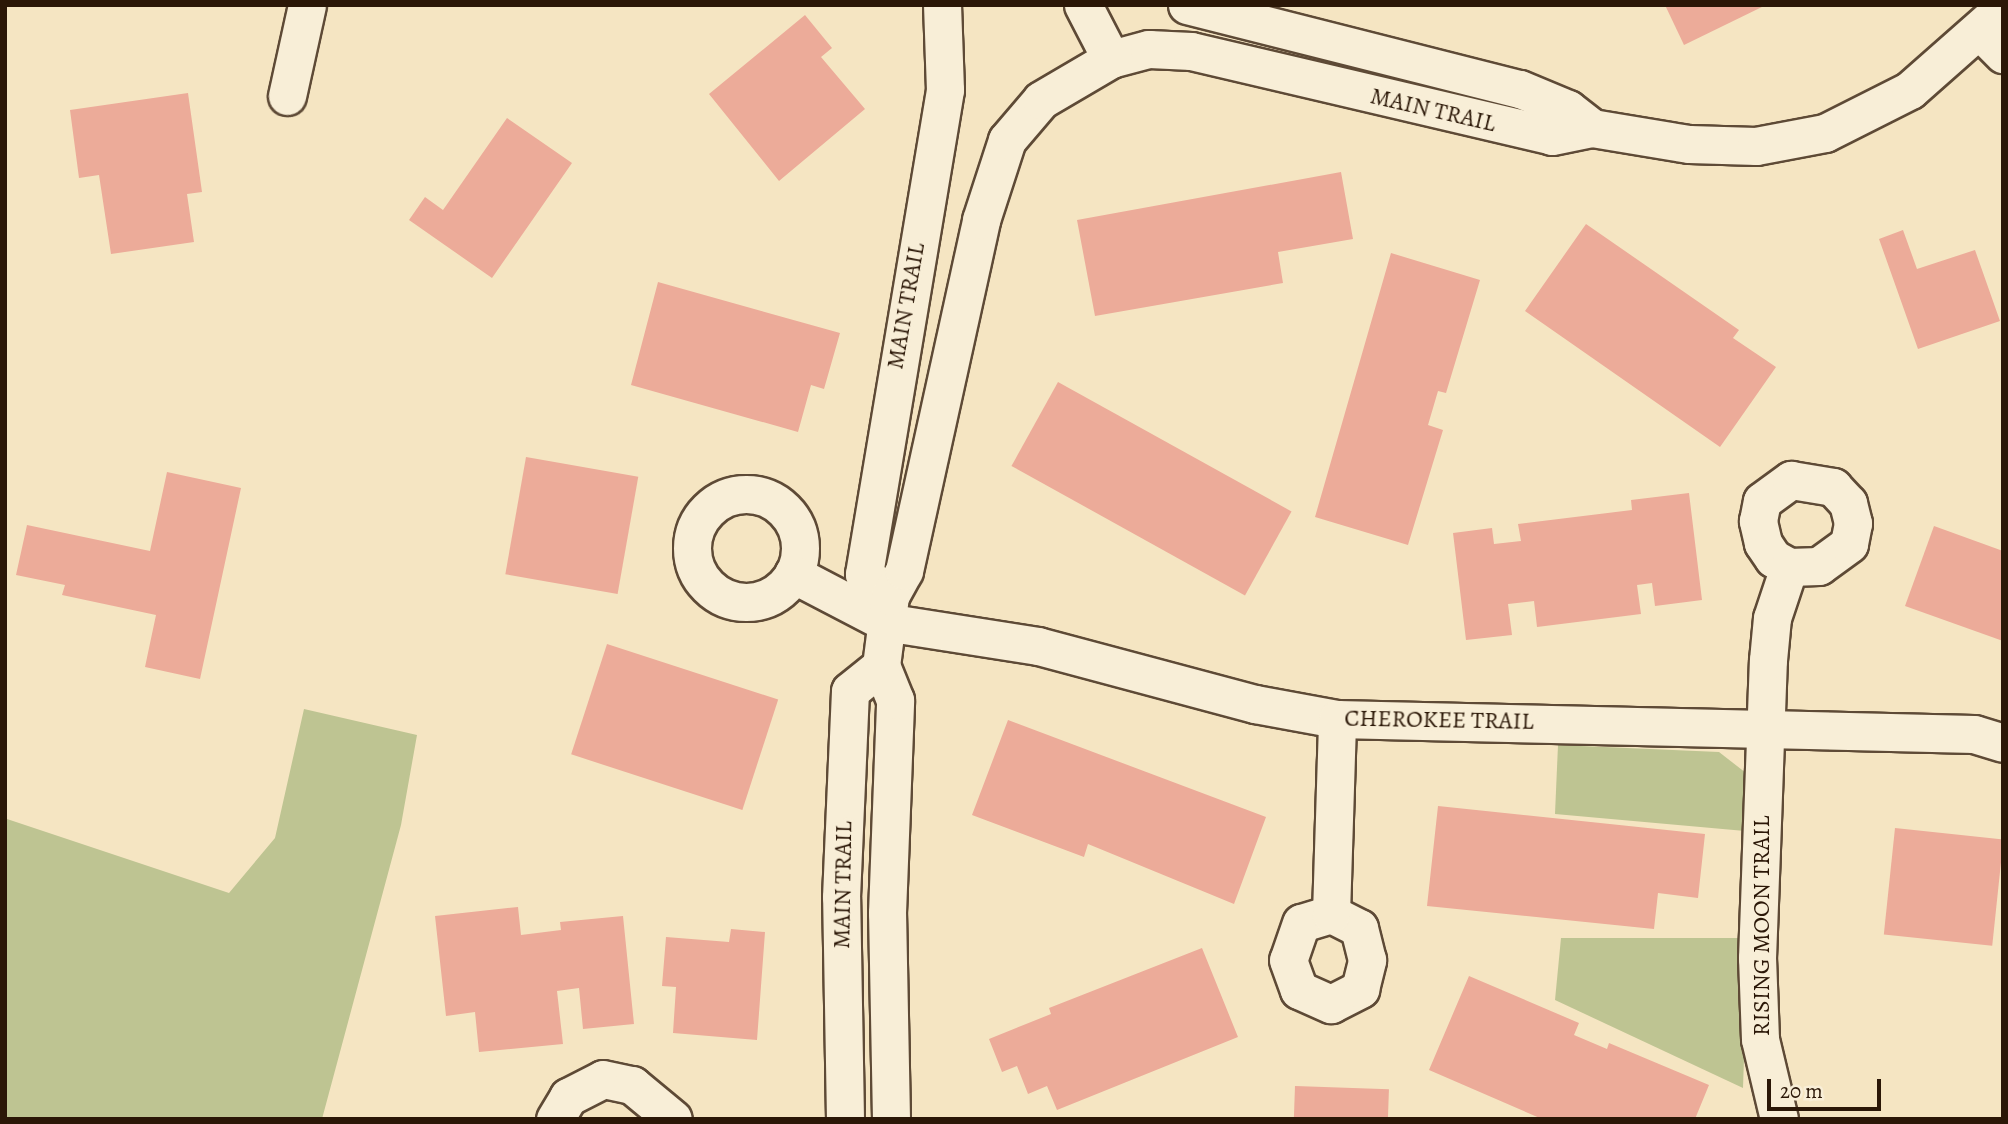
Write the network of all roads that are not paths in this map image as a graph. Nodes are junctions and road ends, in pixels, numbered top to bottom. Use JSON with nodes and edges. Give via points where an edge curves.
{"nodes":[{"id":1,"x":307,"y":5,"type":"edge"},
{"id":2,"x":942,"y":5,"type":"edge"},
{"id":3,"x":1083,"y":5,"type":"edge"},
{"id":4,"x":1187,"y":5,"type":"edge"},
{"id":5,"x":1995,"y":31,"type":"edge"},
{"id":6,"x":1111,"y":59,"type":"junction"},
{"id":7,"x":287,"y":96,"type":"dead end"},
{"id":8,"x":1592,"y":128,"type":"junction"},
{"id":9,"x":893,"y":378,"type":"junction"},
{"id":10,"x":945,"y":390,"type":"junction"},
{"id":11,"x":1789,"y":567,"type":"dead end"},
{"id":12,"x":793,"y":574,"type":"dead end"},
{"id":13,"x":888,"y":609,"type":"junction"},
{"id":14,"x":881,"y":666,"type":"junction"},
{"id":15,"x":1337,"y":719,"type":"junction"},
{"id":16,"x":1765,"y":730,"type":"junction"},
{"id":17,"x":2003,"y":743,"type":"edge"},
{"id":18,"x":1331,"y":914,"type":"dead end"},
{"id":19,"x":555,"y":1119,"type":"edge"},
{"id":20,"x":673,"y":1119,"type":"edge"},
{"id":21,"x":845,"y":1119,"type":"edge"},
{"id":22,"x":891,"y":1119,"type":"edge"},
{"id":23,"x":1779,"y":1119,"type":"edge"}],
"edges":[{"from":1,"to":7,"type":"street"},
{"from":2,"to":9,"type":"street","name":"MAIN TRAIL","via":[[945,90]]},
{"from":3,"to":6,"type":"street"},
{"from":4,"to":8,"type":"street","name":"MAIN TRAIL","via":[[1520,89],[1568,109]]},
{"from":5,"to":8,"type":"street","name":"MAIN TRAIL","via":[[1910,90],[1825,133],[1790,142],[1689,144]]},
{"from":6,"to":8,"type":"street","name":"MAIN TRAIL","via":[[1149,49],[1191,51],[1552,136]]},
{"from":6,"to":10,"type":"street","name":"MAIN TRAIL","via":[[1041,100],[1007,139],[981,220]]},
{"from":9,"to":10,"type":"street"},
{"from":9,"to":13,"type":"street","name":"MAIN TRAIL","via":[[863,573]]},
{"from":10,"to":13,"type":"street","name":"MAIN TRAIL","via":[[904,571]]},
{"from":11,"to":16,"type":"street","name":"RISING MOON TRAIL","via":[[1772,618]]},
{"from":12,"to":13,"type":"street"},
{"from":13,"to":14,"type":"street","name":"MAIN TRAIL"},
{"from":13,"to":15,"type":"street","name":"CHEROKEE TRAIL","via":[[1255,704]]},
{"from":14,"to":21,"type":"street","name":"MAIN TRAIL","via":[[850,691],[841,897]]},
{"from":14,"to":22,"type":"street","name":"MAIN TRAIL","via":[[895,700],[887,914]]},
{"from":15,"to":16,"type":"street","name":"CHEROKEE TRAIL"},
{"from":15,"to":18,"type":"street"},
{"from":16,"to":17,"type":"street","name":"CHEROKEE TRAIL","via":[[1973,734]]},
{"from":16,"to":23,"type":"street","name":"RISING MOON TRAIL","via":[[1757,972],[1760,1039]]},
{"from":19,"to":20,"type":"street","via":[[569,1097],[603,1079],[632,1085]]}]}
